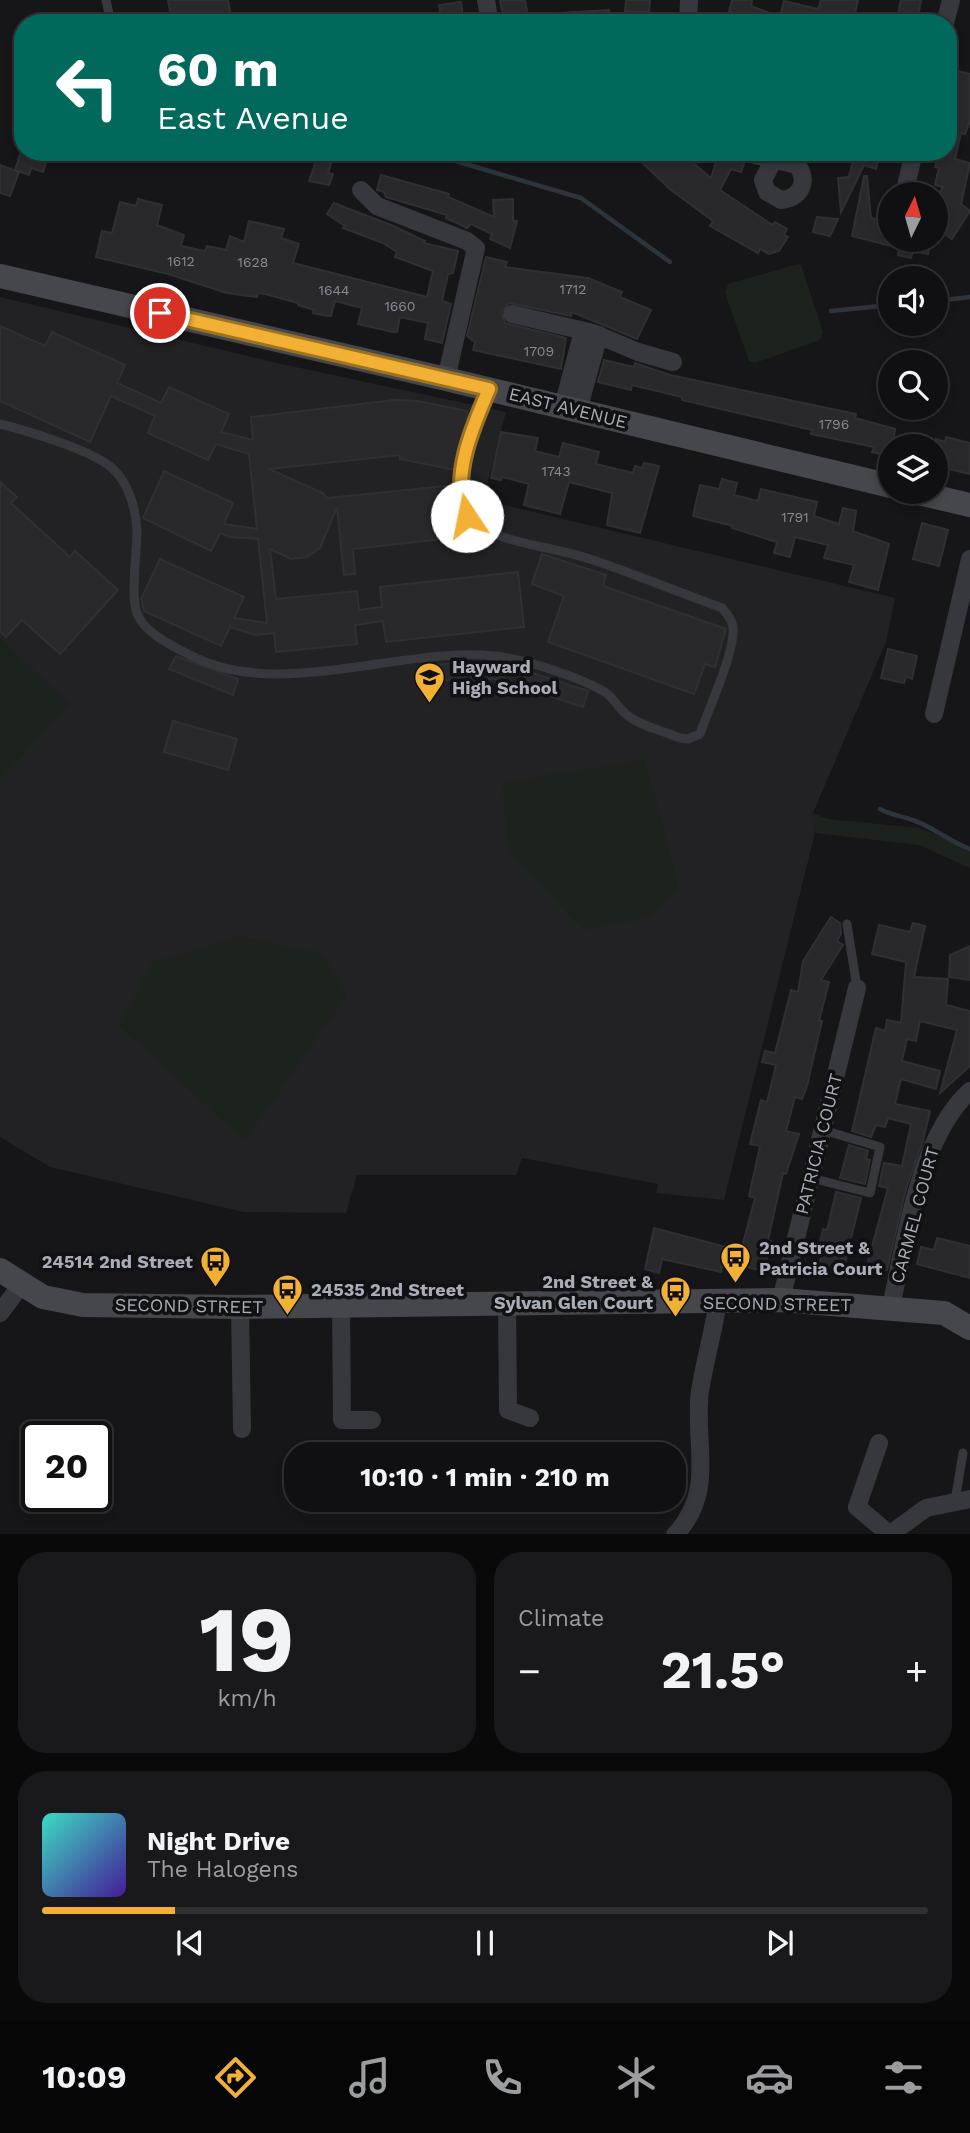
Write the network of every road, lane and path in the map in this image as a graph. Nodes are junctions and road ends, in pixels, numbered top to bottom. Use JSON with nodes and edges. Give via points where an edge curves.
{"nodes":[{"id":1,"x":912,"y":161,"type":"edge"},
{"id":2,"x":907,"y":182,"type":"edge"},
{"id":3,"x":361,"y":190,"type":"dead end"},
{"id":4,"x":0,"y":276,"type":"edge"},
{"id":5,"x":512,"y":314,"type":"dead end"},
{"id":6,"x":591,"y":333,"type":"junction"},
{"id":7,"x":673,"y":362,"type":"dead end"},
{"id":8,"x":446,"y":379,"type":"junction"},
{"id":9,"x":489,"y":389,"type":"junction"},
{"id":10,"x":570,"y":408,"type":"junction"},
{"id":11,"x":0,"y":424,"type":"edge"},
{"id":12,"x":878,"y":483,"type":"edge"},
{"id":13,"x":948,"y":500,"type":"edge"},
{"id":14,"x":970,"y":505,"type":"edge"},
{"id":15,"x":970,"y":559,"type":"edge"},
{"id":16,"x":934,"y":713,"type":"dead end"},
{"id":17,"x":847,"y":924,"type":"dead end"},
{"id":18,"x":857,"y":988,"type":"joint"},
{"id":19,"x":970,"y":1091,"type":"edge"},
{"id":20,"x":822,"y":1130,"type":"junction"},
{"id":21,"x":811,"y":1178,"type":"junction"},
{"id":22,"x":0,"y":1270,"type":"edge"},
{"id":23,"x":21,"y":1285,"type":"junction"},
{"id":24,"x":781,"y":1300,"type":"junction"},
{"id":25,"x":718,"y":1302,"type":"junction"},
{"id":26,"x":507,"y":1303,"type":"junction"},
{"id":27,"x":341,"y":1306,"type":"junction"},
{"id":28,"x":240,"y":1307,"type":"junction"},
{"id":29,"x":891,"y":1307,"type":"junction"},
{"id":30,"x":0,"y":1313,"type":"edge"},
{"id":31,"x":970,"y":1328,"type":"edge"},
{"id":32,"x":530,"y":1418,"type":"dead end"},
{"id":33,"x":372,"y":1420,"type":"dead end"},
{"id":34,"x":242,"y":1429,"type":"dead end"},
{"id":35,"x":879,"y":1443,"type":"dead end"},
{"id":36,"x":964,"y":1452,"type":"dead end"},
{"id":37,"x":963,"y":1500,"type":"edge"},
{"id":38,"x":675,"y":1534,"type":"edge"},
{"id":39,"x":889,"y":1534,"type":"edge"}],
"edges":[{"from":1,"to":2,"type":"street"},
{"from":3,"to":8,"type":"street","via":[[377,206],[476,248]]},
{"from":4,"to":8,"type":"street","name":"EAST AVENUE"},
{"from":5,"to":6,"type":"street"},
{"from":6,"to":7,"type":"street"},
{"from":6,"to":10,"type":"street"},
{"from":8,"to":9,"type":"street","name":"EAST AVENUE"},
{"from":9,"to":10,"type":"street","name":"EAST AVENUE"},
{"from":9,"to":11,"type":"lane","via":[[474,425],[460,485],[467,516],[498,535],[588,559],[722,608],[730,618],[734,629],[719,687],[700,734],[680,738],[628,716],[608,694],[590,684],[496,656],[458,655],[280,673],[226,669],[196,658],[166,642],[135,610],[132,498],[112,468],[68,446]]},
{"from":10,"to":12,"type":"street","name":"EAST AVENUE"},
{"from":13,"to":14,"type":"street"},
{"from":15,"to":16,"type":"street"},
{"from":17,"to":18,"type":"lane"},
{"from":18,"to":20,"type":"street","name":"PATRICIA COURT"},
{"from":19,"to":29,"type":"street","name":"CARMEL COURT","via":[[940,1127],[927,1158]]},
{"from":20,"to":21,"type":"street","name":"PATRICIA COURT"},
{"from":20,"to":21,"type":"lane","via":[[880,1147],[870,1193]]},
{"from":21,"to":24,"type":"street","name":"PATRICIA COURT"},
{"from":22,"to":23,"type":"street","name":"SECOND STREET"},
{"from":23,"to":28,"type":"street","name":"SECOND STREET","via":[[43,1297],[83,1304]]},
{"from":23,"to":30,"type":"street"},
{"from":24,"to":25,"type":"street","name":"SECOND STREET"},
{"from":24,"to":29,"type":"street","name":"SECOND STREET"},
{"from":25,"to":26,"type":"street","name":"SECOND STREET"},
{"from":25,"to":38,"type":"street","via":[[700,1394],[702,1477],[686,1522]]},
{"from":26,"to":27,"type":"street","name":"SECOND STREET"},
{"from":26,"to":32,"type":"street","via":[[508,1410]]},
{"from":27,"to":28,"type":"street","name":"SECOND STREET"},
{"from":27,"to":33,"type":"street","via":[[342,1420]]},
{"from":28,"to":34,"type":"street"},
{"from":29,"to":31,"type":"street","name":"SECOND STREET","via":[[944,1313]]},
{"from":35,"to":39,"type":"street","via":[[857,1507]]},
{"from":36,"to":37,"type":"lane"},
{"from":37,"to":39,"type":"street","via":[[926,1508]]}]}
